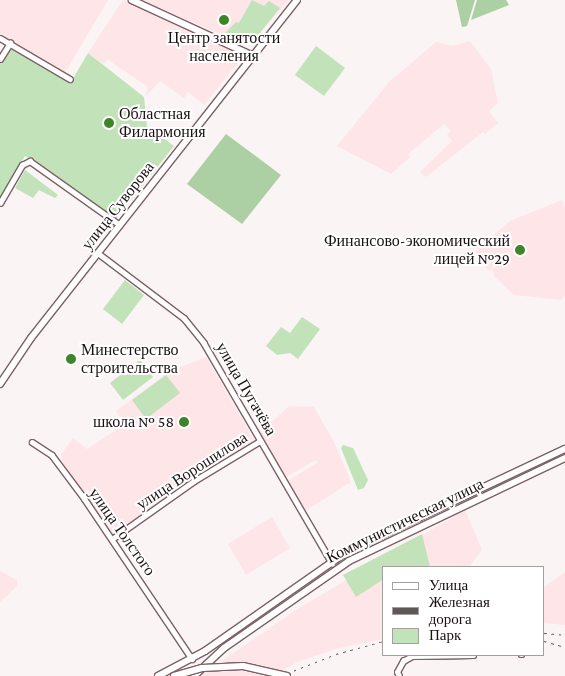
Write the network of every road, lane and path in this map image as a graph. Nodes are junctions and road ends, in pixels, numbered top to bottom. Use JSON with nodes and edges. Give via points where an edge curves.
{"nodes":[{"id":1,"x":132,"y":0,"type":"edge"},
{"id":2,"x":297,"y":0,"type":"edge"},
{"id":3,"x":0,"y":38,"type":"edge"},
{"id":4,"x":10,"y":43,"type":"junction"},
{"id":5,"x":254,"y":56,"type":"junction"},
{"id":6,"x":0,"y":59,"type":"edge"},
{"id":7,"x":70,"y":79,"type":"dead end"},
{"id":8,"x":0,"y":203,"type":"edge"},
{"id":9,"x":120,"y":225,"type":"junction"},
{"id":10,"x":98,"y":253,"type":"junction"},
{"id":11,"x":0,"y":384,"type":"edge"},
{"id":12,"x":260,"y":441,"type":"junction"},
{"id":13,"x":32,"y":442,"type":"dead end"},
{"id":14,"x":565,"y":449,"type":"edge"},
{"id":15,"x":565,"y":458,"type":"edge"},
{"id":16,"x":112,"y":539,"type":"junction"},
{"id":17,"x":334,"y":566,"type":"junction"},
{"id":18,"x":412,"y":656,"type":"edge"},
{"id":19,"x":192,"y":659,"type":"junction"},
{"id":20,"x":184,"y":664,"type":"junction"},
{"id":21,"x":158,"y":676,"type":"edge"},
{"id":22,"x":174,"y":676,"type":"edge"},
{"id":23,"x":190,"y":676,"type":"edge"},
{"id":24,"x":287,"y":676,"type":"edge"},
{"id":25,"x":399,"y":676,"type":"edge"}],
"edges":[{"from":1,"to":5,"type":"main road"},
{"from":2,"to":5,"type":"main road","name":"улица Суворова"},
{"from":3,"to":4,"type":"street"},
{"from":4,"to":6,"type":"street"},
{"from":4,"to":7,"type":"street"},
{"from":5,"to":9,"type":"main road","name":"улица Суворова"},
{"from":8,"to":9,"type":"street","via":[[27,161]]},
{"from":9,"to":10,"type":"main road","name":"улица Суворова"},
{"from":10,"to":11,"type":"main road","name":"улица Суворова","via":[[31,338]]},
{"from":10,"to":12,"type":"street","name":"улица Пугачёва","via":[[184,318],[204,343]]},
{"from":12,"to":16,"type":"street","name":"улица Ворошилова","via":[[194,481]]},
{"from":12,"to":17,"type":"street","name":"улица Пугачёва"},
{"from":13,"to":16,"type":"street","name":"улица Толстого","via":[[52,456]]},
{"from":14,"to":17,"type":"main road","name":"Коммунистическая улица","via":[[365,542]]},
{"from":15,"to":17,"type":"main road","name":"Коммунистическая улица"},
{"from":16,"to":19,"type":"street","name":"улица Толстого"},
{"from":17,"to":19,"type":"main road","name":"Коммунистическая улица"},
{"from":17,"to":23,"type":"main road","name":"Коммунистическая улица"},
{"from":18,"to":25,"type":"street","via":[[403,661],[397,672]]},
{"from":19,"to":20,"type":"main road","name":"Коммунистическая улица"},
{"from":20,"to":21,"type":"main road","name":"Коммунистическая улица"},
{"from":20,"to":23,"type":"main road","via":[[190,668]]},
{"from":22,"to":24,"type":"main road","bridge":true,"via":[[202,668],[243,666]]}]}
